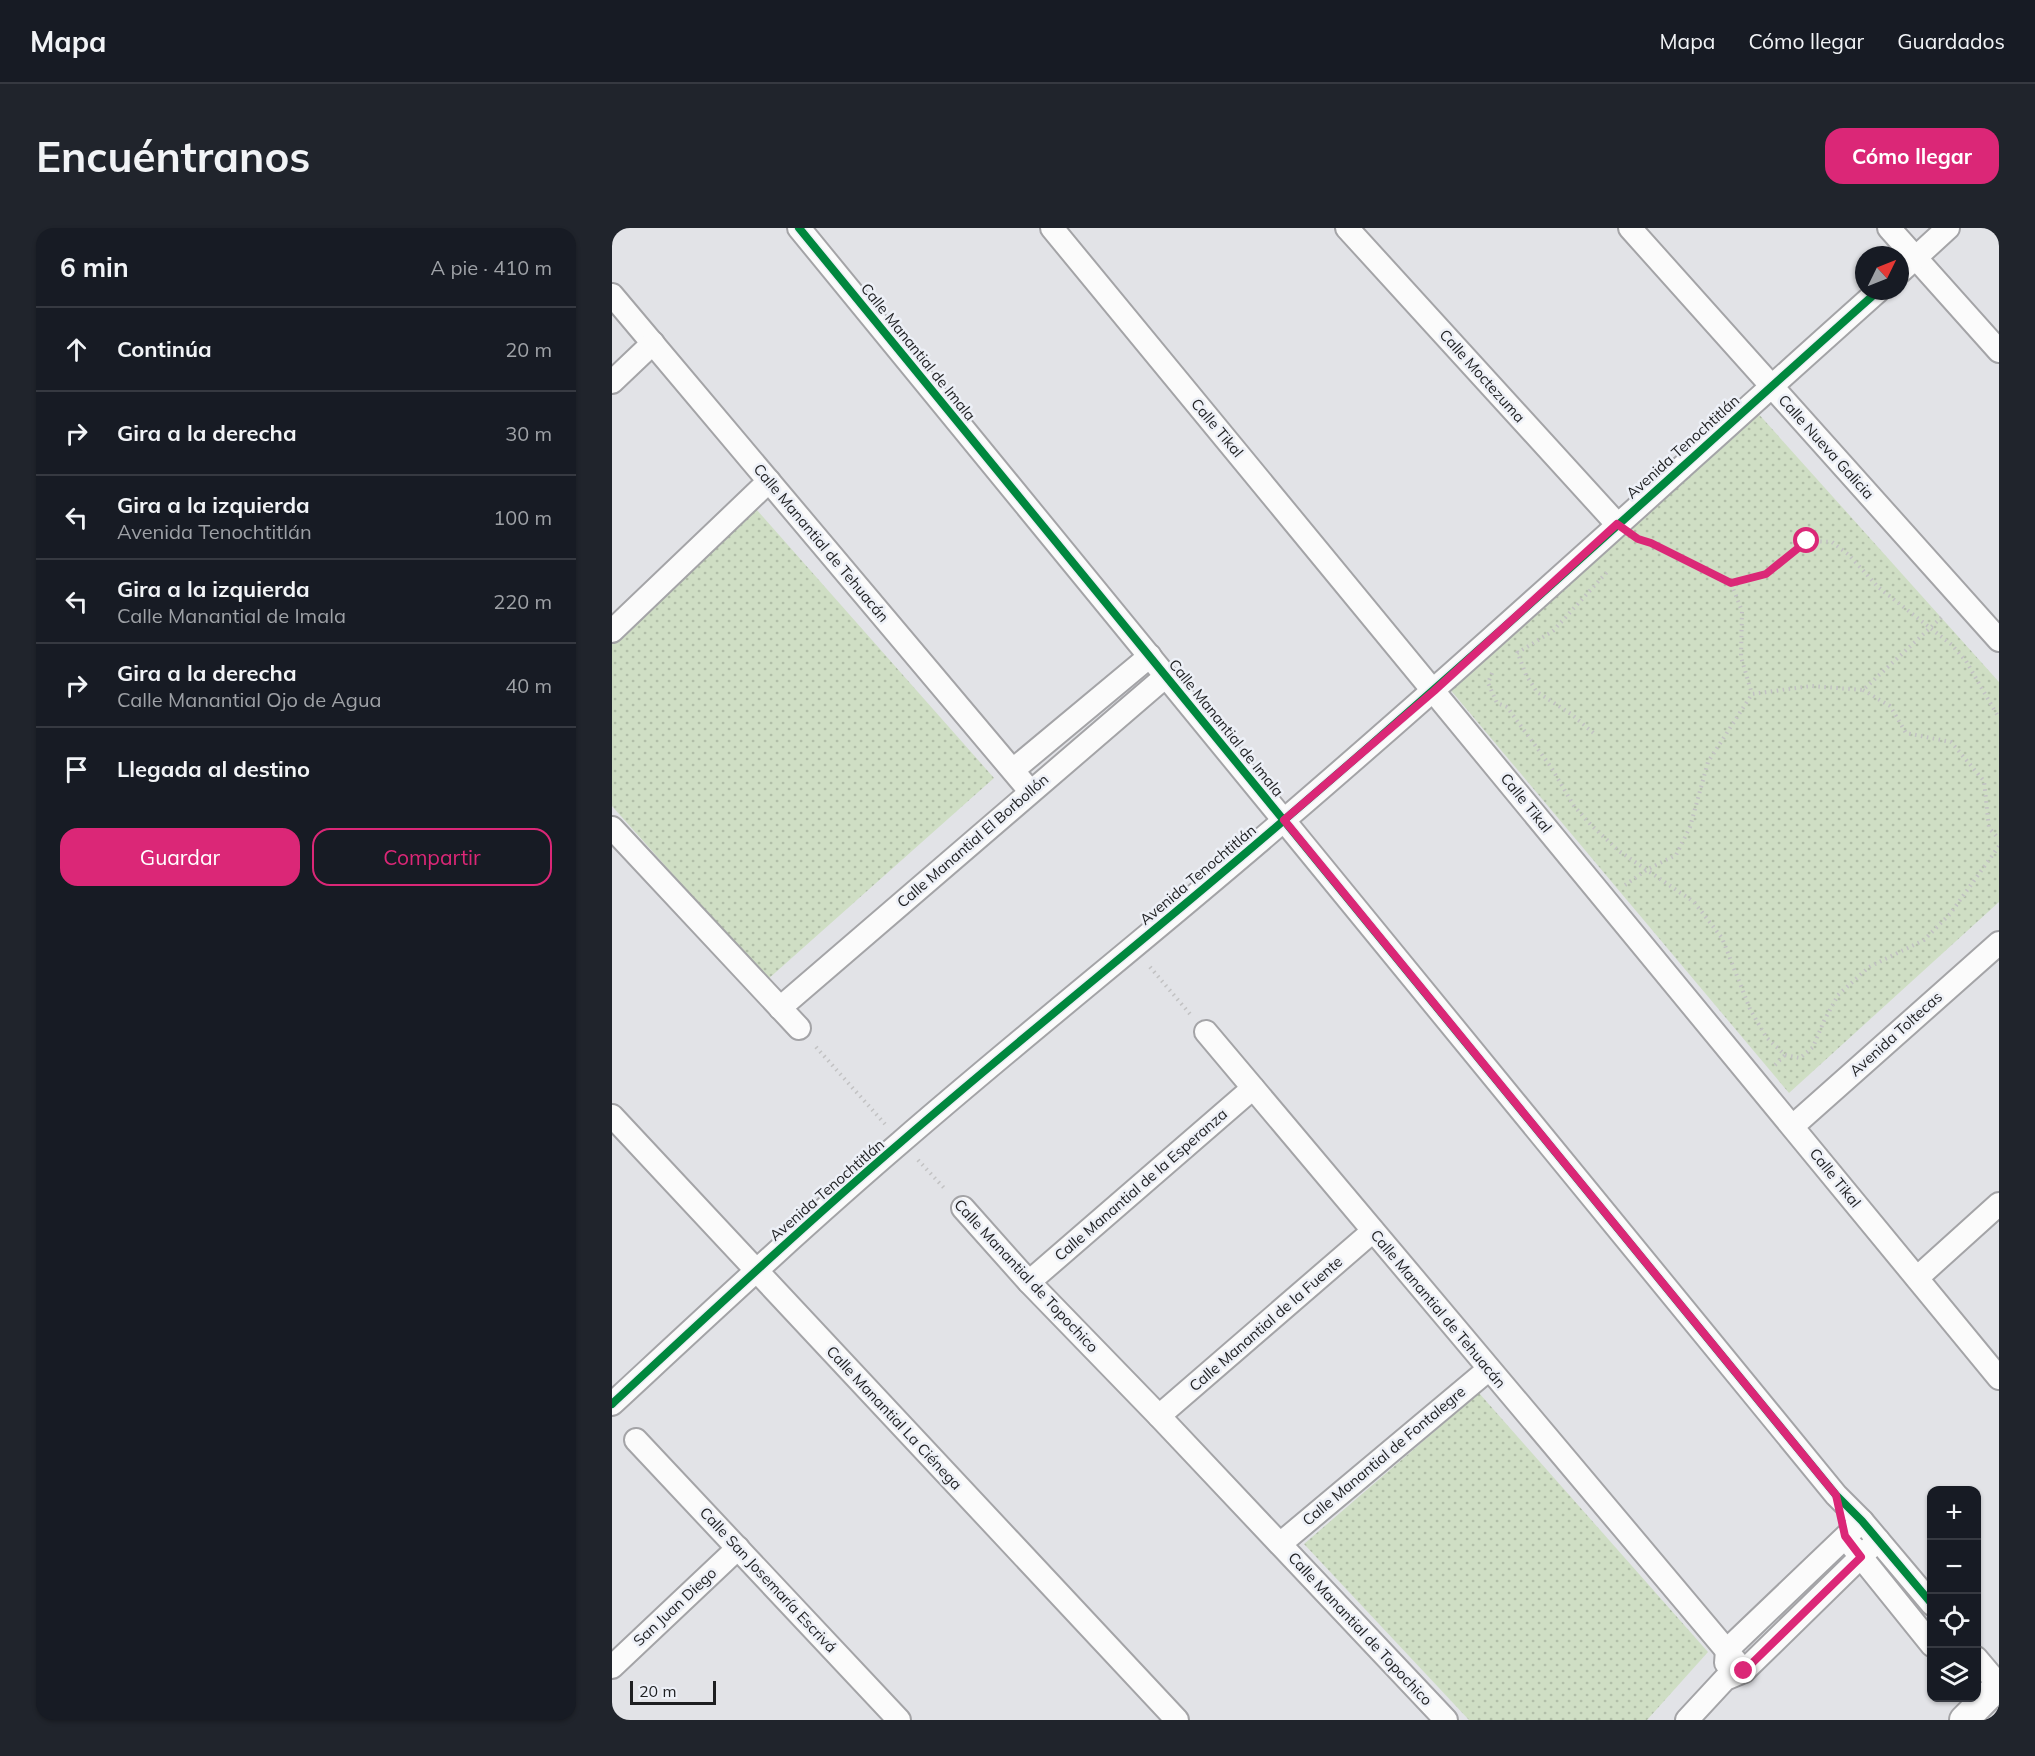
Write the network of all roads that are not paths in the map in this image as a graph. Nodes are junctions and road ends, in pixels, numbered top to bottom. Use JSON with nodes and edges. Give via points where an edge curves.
{"nodes":[{"id":1,"x":1052,"y":228,"type":"edge"},
{"id":2,"x":1347,"y":228,"type":"edge"},
{"id":3,"x":1630,"y":228,"type":"edge"},
{"id":4,"x":1889,"y":228,"type":"edge"},
{"id":5,"x":1948,"y":228,"type":"edge"},
{"id":6,"x":804,"y":230,"type":"edge"},
{"id":7,"x":1898,"y":246,"type":"edge"},
{"id":8,"x":1909,"y":264,"type":"edge"},
{"id":9,"x":1909,"y":266,"type":"edge"},
{"id":10,"x":612,"y":295,"type":"edge"},
{"id":11,"x":1868,"y":300,"type":"edge"},
{"id":12,"x":653,"y":343,"type":"junction"},
{"id":13,"x":1999,"y":351,"type":"edge"},
{"id":14,"x":612,"y":382,"type":"edge"},
{"id":15,"x":1771,"y":386,"type":"junction"},
{"id":16,"x":769,"y":481,"type":"junction"},
{"id":17,"x":1617,"y":524,"type":"junction"},
{"id":18,"x":612,"y":631,"type":"edge"},
{"id":19,"x":1999,"y":640,"type":"edge"},
{"id":20,"x":1150,"y":656,"type":"junction"},
{"id":21,"x":1166,"y":676,"type":"junction"},
{"id":22,"x":1434,"y":691,"type":"junction"},
{"id":23,"x":1013,"y":770,"type":"junction"},
{"id":24,"x":1030,"y":791,"type":"junction"},
{"id":25,"x":1284,"y":820,"type":"junction"},
{"id":26,"x":612,"y":828,"type":"edge"},
{"id":27,"x":1999,"y":943,"type":"edge"},
{"id":28,"x":780,"y":1008,"type":"junction"},
{"id":29,"x":799,"y":1028,"type":"road end"},
{"id":30,"x":1206,"y":1032,"type":"road end"},
{"id":31,"x":1253,"y":1088,"type":"junction"},
{"id":32,"x":614,"y":1123,"type":"edge"},
{"id":33,"x":1793,"y":1126,"type":"junction"},
{"id":34,"x":1999,"y":1204,"type":"edge"},
{"id":35,"x":963,"y":1208,"type":"road end"},
{"id":36,"x":1372,"y":1232,"type":"junction"},
{"id":37,"x":756,"y":1270,"type":"junction"},
{"id":38,"x":1917,"y":1278,"type":"junction"},
{"id":39,"x":1029,"y":1282,"type":"junction"},
{"id":40,"x":1489,"y":1369,"type":"junction"},
{"id":41,"x":1999,"y":1378,"type":"edge"},
{"id":42,"x":612,"y":1404,"type":"edge"},
{"id":43,"x":1159,"y":1416,"type":"junction"},
{"id":44,"x":636,"y":1440,"type":"dead end"},
{"id":45,"x":1853,"y":1528,"type":"junction"},
{"id":46,"x":1878,"y":1540,"type":"junction"},
{"id":47,"x":1280,"y":1544,"type":"junction"},
{"id":48,"x":738,"y":1548,"type":"junction"},
{"id":49,"x":1861,"y":1557,"type":"junction"},
{"id":50,"x":1927,"y":1598,"type":"edge"},
{"id":51,"x":1927,"y":1639,"type":"edge"},
{"id":52,"x":1727,"y":1650,"type":"junction"},
{"id":53,"x":612,"y":1667,"type":"edge"},
{"id":54,"x":1734,"y":1675,"type":"junction"},
{"id":55,"x":889,"y":1717,"type":"edge"},
{"id":56,"x":1177,"y":1720,"type":"edge"},
{"id":57,"x":1446,"y":1720,"type":"edge"},
{"id":58,"x":1687,"y":1720,"type":"edge"}],
"edges":[{"from":1,"to":22,"type":"street","name":"Calle Tikal"},
{"from":2,"to":17,"type":"street","name":"Calle Moctezuma"},
{"from":3,"to":15,"type":"street","name":"Calle Nueva Galicia"},
{"from":4,"to":7,"type":"street"},
{"from":5,"to":8,"type":"street"},
{"from":6,"to":20,"type":"street","name":"Calle Manantial de Imala"},
{"from":9,"to":13,"type":"street"},
{"from":10,"to":12,"type":"street","name":"Calle Manantial de Tehuacán"},
{"from":11,"to":15,"type":"street","name":"Avenida Tenochtitlán"},
{"from":12,"to":14,"type":"street"},
{"from":12,"to":16,"type":"street","name":"Calle Manantial de Tehuacán"},
{"from":15,"to":17,"type":"street","name":"Avenida Tenochtitlán"},
{"from":15,"to":19,"type":"street","name":"Calle Nueva Galicia"},
{"from":16,"to":18,"type":"street"},
{"from":16,"to":23,"type":"street","name":"Calle Manantial de Tehuacán"},
{"from":17,"to":22,"type":"street","name":"Avenida Tenochtitlán"},
{"from":20,"to":21,"type":"street","name":"Calle Manantial de Imala"},
{"from":20,"to":23,"type":"street","name":"Calle Manantial El Borbollón"},
{"from":21,"to":24,"type":"street","name":"Calle Manantial El Borbollón"},
{"from":21,"to":25,"type":"street","name":"Calle Manantial de Imala"},
{"from":22,"to":25,"type":"street","name":"Avenida Tenochtitlán"},
{"from":22,"to":33,"type":"street","name":"Calle Tikal"},
{"from":23,"to":24,"type":"street","name":"Calle Manantial de Tehuacán"},
{"from":24,"to":28,"type":"street","name":"Calle Manantial El Borbollón"},
{"from":25,"to":37,"type":"street","name":"Avenida Tenochtitlán","via":[[901,1142]]},
{"from":25,"to":45,"type":"street","name":"Calle Manantial de Imala","via":[[1836,1495]]},
{"from":26,"to":28,"type":"street"},
{"from":27,"to":33,"type":"street","name":"Avenida Toltecas"},
{"from":28,"to":29,"type":"street"},
{"from":30,"to":31,"type":"street","name":"Calle Manantial de Tehuacán"},
{"from":31,"to":36,"type":"street","name":"Calle Manantial de Tehuacán"},
{"from":31,"to":39,"type":"street","name":"Calle Manantial de la Esperanza"},
{"from":32,"to":37,"type":"street","name":"Calle Manantial La Ciénega"},
{"from":33,"to":38,"type":"street","name":"Calle Tikal"},
{"from":34,"to":38,"type":"street"},
{"from":35,"to":39,"type":"street","name":"Calle Manantial de Topochico"},
{"from":36,"to":40,"type":"street","name":"Calle Manantial de Tehuacán"},
{"from":36,"to":43,"type":"street","name":"Calle Manantial de la Fuente"},
{"from":37,"to":42,"type":"street","name":"Avenida Tenochtitlán"},
{"from":37,"to":56,"type":"street","name":"Calle Manantial La Ciénega"},
{"from":38,"to":41,"type":"street","name":"Calle Tikal"},
{"from":39,"to":43,"type":"street","name":"Calle Manantial de Topochico"},
{"from":40,"to":47,"type":"street","name":"Calle Manantial de Fontalegre"},
{"from":40,"to":52,"type":"street","name":"Calle Manantial de Tehuacán"},
{"from":43,"to":47,"type":"street","name":"Calle Manantial de Topochico"},
{"from":44,"to":48,"type":"street","name":"Calle San Josemaría Escrivá"},
{"from":45,"to":46,"type":"street","name":"Calle Manantial de Imala"},
{"from":45,"to":49,"type":"street","name":"Calle Manantial de Imala"},
{"from":45,"to":52,"type":"street"},
{"from":46,"to":49,"type":"street"},
{"from":46,"to":50,"type":"street","name":"Calle Manantial de Imala"},
{"from":47,"to":57,"type":"street","name":"Calle Manantial de Topochico"},
{"from":48,"to":53,"type":"street","name":"San Juan Diego"},
{"from":48,"to":55,"type":"street","name":"Calle San Josemaría Escrivá"},
{"from":49,"to":51,"type":"street","name":"Calle Manantial de Imala"},
{"from":49,"to":54,"type":"street"},
{"from":52,"to":54,"type":"street","name":"Calle Manantial de Tehuacán"},
{"from":54,"to":58,"type":"street"}]}
